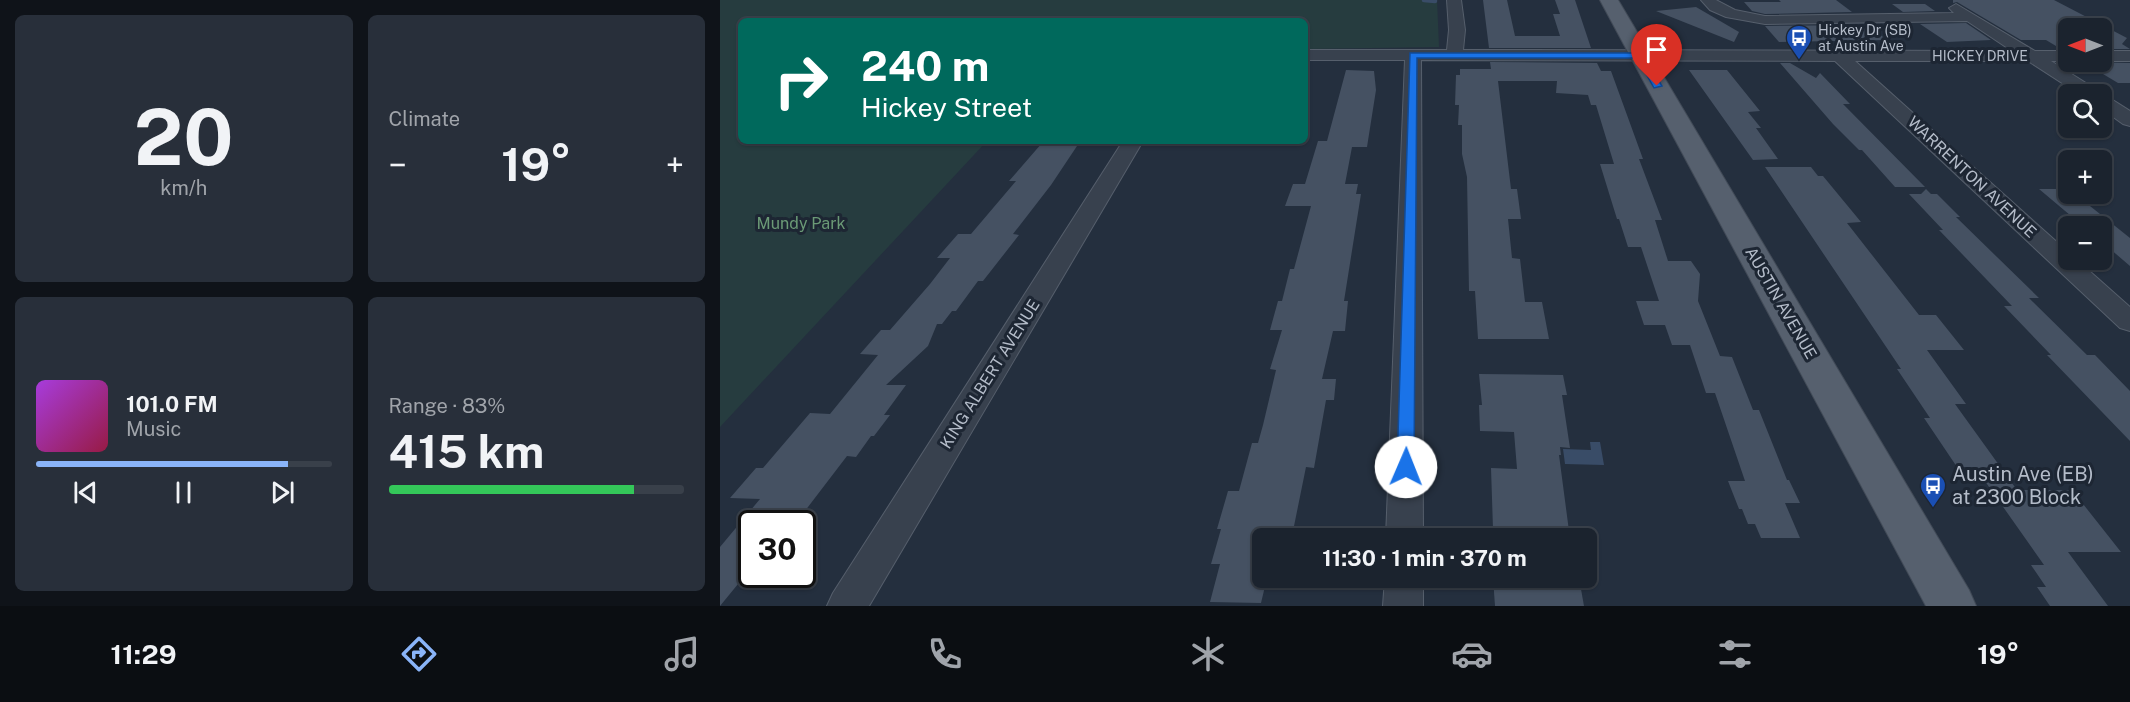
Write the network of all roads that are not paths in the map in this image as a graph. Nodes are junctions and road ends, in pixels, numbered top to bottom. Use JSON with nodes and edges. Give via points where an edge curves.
{"nodes":[{"id":1,"x":1454,"y":0,"type":"edge"},
{"id":2,"x":1609,"y":0,"type":"edge"},
{"id":3,"x":1708,"y":0,"type":"edge"},
{"id":4,"x":1950,"y":0,"type":"edge"},
{"id":5,"x":1970,"y":17,"type":"junction"},
{"id":6,"x":1308,"y":55,"type":"edge"},
{"id":7,"x":1413,"y":55,"type":"junction"},
{"id":8,"x":1455,"y":55,"type":"junction"},
{"id":9,"x":1640,"y":56,"type":"junction"},
{"id":10,"x":1840,"y":56,"type":"junction"},
{"id":11,"x":2112,"y":56,"type":"edge"},
{"id":12,"x":2130,"y":56,"type":"edge"},
{"id":13,"x":2031,"y":57,"type":"junction"},
{"id":14,"x":2058,"y":57,"type":"edge"},
{"id":15,"x":2075,"y":84,"type":"edge"},
{"id":16,"x":2112,"y":108,"type":"edge"},
{"id":17,"x":2130,"y":120,"type":"edge"},
{"id":18,"x":1131,"y":144,"type":"edge"},
{"id":19,"x":2130,"y":322,"type":"edge"},
{"id":20,"x":1404,"y":528,"type":"edge"},
{"id":21,"x":1404,"y":588,"type":"edge"},
{"id":22,"x":847,"y":606,"type":"edge"},
{"id":23,"x":1403,"y":606,"type":"edge"},
{"id":24,"x":1952,"y":606,"type":"edge"}],
"edges":[{"from":1,"to":8,"type":"street"},
{"from":2,"to":9,"type":"main road","name":"AUSTIN AVENUE"},
{"from":3,"to":5,"type":"street","via":[[1731,14],[1765,20]]},
{"from":4,"to":5,"type":"street"},
{"from":5,"to":13,"type":"street"},
{"from":6,"to":7,"type":"street","name":"HICKEY DRIVE"},
{"from":7,"to":8,"type":"street","name":"HICKEY DRIVE"},
{"from":7,"to":20,"type":"street"},
{"from":8,"to":9,"type":"street","name":"HICKEY DRIVE"},
{"from":9,"to":10,"type":"street","name":"HICKEY DRIVE"},
{"from":9,"to":24,"type":"main road","name":"AUSTIN AVENUE"},
{"from":10,"to":13,"type":"street","name":"HICKEY DRIVE"},
{"from":10,"to":19,"type":"street","name":"WARRENTON AVENUE"},
{"from":11,"to":12,"type":"street"},
{"from":13,"to":14,"type":"street","name":"HICKEY DRIVE"},
{"from":13,"to":15,"type":"street"},
{"from":16,"to":17,"type":"street"},
{"from":18,"to":22,"type":"street","name":"KING ALBERT AVENUE"},
{"from":21,"to":23,"type":"street"}]}
